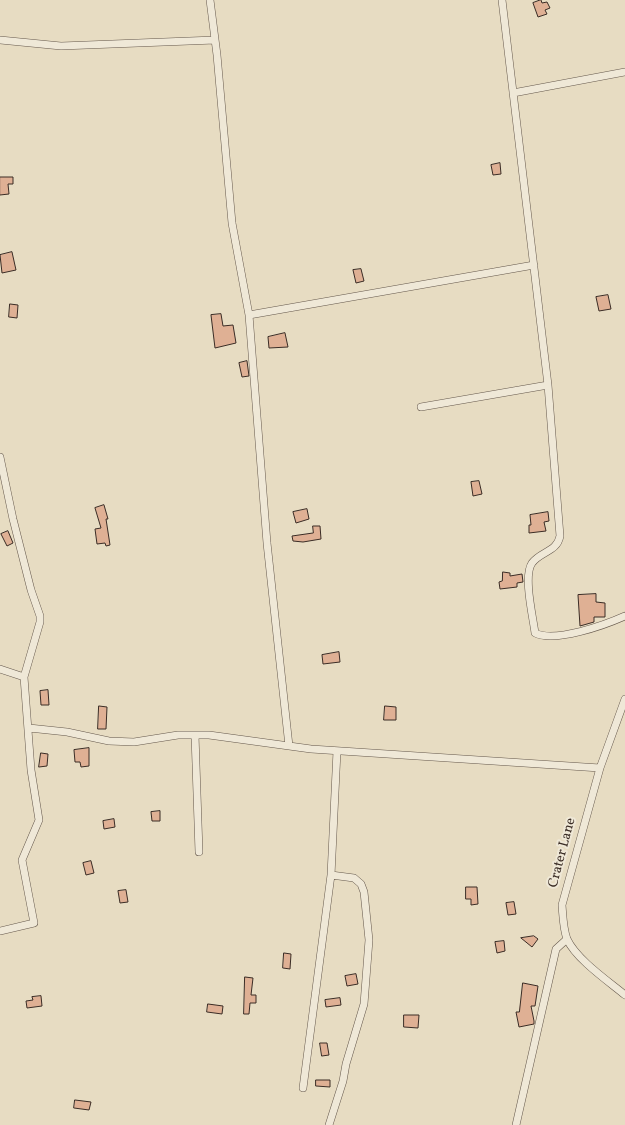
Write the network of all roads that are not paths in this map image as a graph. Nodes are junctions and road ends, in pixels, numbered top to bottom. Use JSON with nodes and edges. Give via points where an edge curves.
{"nodes":[{"id":1,"x":210,"y":0,"type":"edge"},
{"id":2,"x":502,"y":0,"type":"edge"},
{"id":3,"x":0,"y":40,"type":"edge"},
{"id":4,"x":215,"y":40,"type":"junction"},
{"id":5,"x":625,"y":72,"type":"edge"},
{"id":6,"x":513,"y":93,"type":"junction"},
{"id":7,"x":534,"y":265,"type":"junction"},
{"id":8,"x":249,"y":315,"type":"junction"},
{"id":9,"x":548,"y":385,"type":"junction"},
{"id":10,"x":421,"y":407,"type":"dead end"},
{"id":11,"x":0,"y":457,"type":"edge"},
{"id":12,"x":625,"y":616,"type":"edge"},
{"id":13,"x":0,"y":669,"type":"edge"},
{"id":14,"x":24,"y":677,"type":"junction"},
{"id":15,"x":625,"y":699,"type":"edge"},
{"id":16,"x":29,"y":728,"type":"junction"},
{"id":17,"x":195,"y":735,"type":"junction"},
{"id":18,"x":289,"y":746,"type":"junction"},
{"id":19,"x":337,"y":751,"type":"junction"},
{"id":20,"x":600,"y":768,"type":"junction"},
{"id":21,"x":199,"y":852,"type":"dead end"},
{"id":22,"x":331,"y":875,"type":"junction"},
{"id":23,"x":0,"y":931,"type":"edge"},
{"id":24,"x":567,"y":939,"type":"junction"},
{"id":25,"x":625,"y":995,"type":"edge"},
{"id":26,"x":303,"y":1088,"type":"dead end"},
{"id":27,"x":329,"y":1125,"type":"edge"},
{"id":28,"x":516,"y":1125,"type":"edge"}],
"edges":[{"from":1,"to":4,"type":"street"},
{"from":2,"to":6,"type":"street"},
{"from":3,"to":4,"type":"street","via":[[61,46]]},
{"from":4,"to":8,"type":"street","via":[[232,223]]},
{"from":5,"to":6,"type":"street"},
{"from":6,"to":7,"type":"street"},
{"from":7,"to":8,"type":"street"},
{"from":7,"to":9,"type":"street"},
{"from":8,"to":18,"type":"street","via":[[267,543]]},
{"from":9,"to":10,"type":"street"},
{"from":9,"to":12,"type":"street","via":[[560,536],[553,548],[532,563],[528,573],[535,633],[541,636],[575,633],[605,625]]},
{"from":11,"to":14,"type":"street","via":[[13,519],[40,616]]},
{"from":13,"to":14,"type":"street"},
{"from":14,"to":16,"type":"street"},
{"from":15,"to":20,"type":"street","name":"Crater Lane"},
{"from":16,"to":17,"type":"street","via":[[67,732],[109,741],[134,742],[178,734]]},
{"from":16,"to":23,"type":"street","via":[[30,770],[39,820],[22,860],[34,923]]},
{"from":17,"to":18,"type":"street"},
{"from":17,"to":21,"type":"street"},
{"from":18,"to":19,"type":"street"},
{"from":19,"to":20,"type":"street"},
{"from":19,"to":22,"type":"street"},
{"from":20,"to":24,"type":"street","name":"Crater Lane","via":[[562,905]]},
{"from":22,"to":26,"type":"street"},
{"from":22,"to":27,"type":"street","via":[[354,878],[360,884],[364,892],[369,940],[364,1004]]},
{"from":24,"to":25,"type":"street","name":"Crater Lane","via":[[576,953]]},
{"from":24,"to":28,"type":"street","via":[[556,950]]}]}
